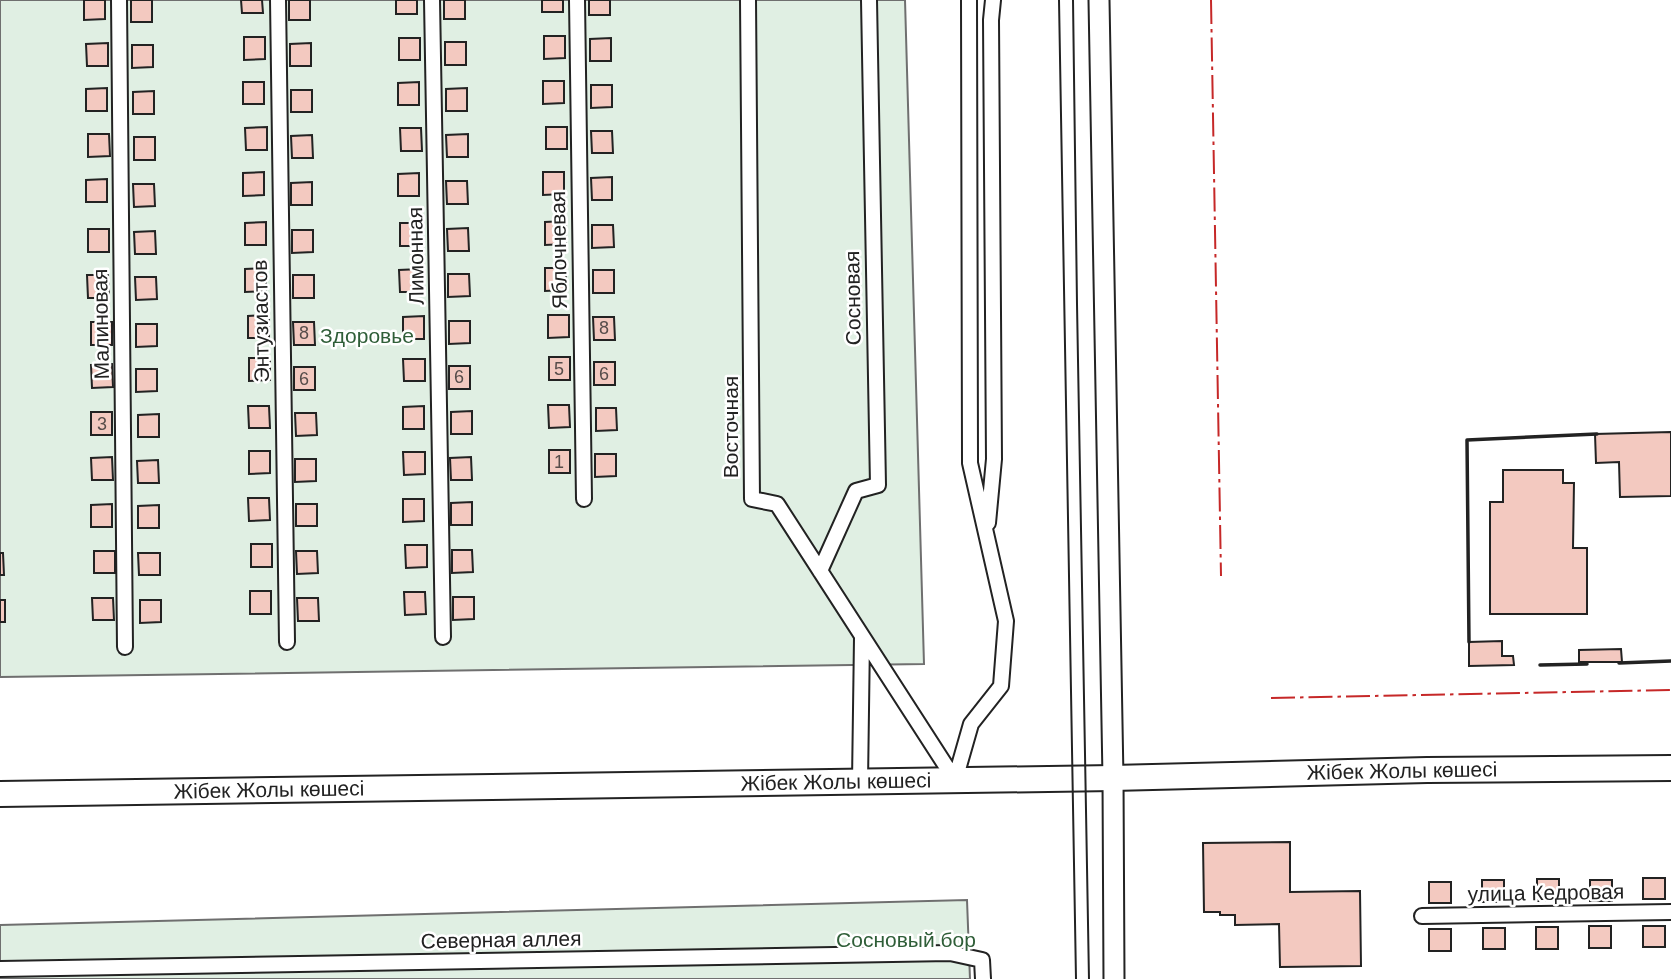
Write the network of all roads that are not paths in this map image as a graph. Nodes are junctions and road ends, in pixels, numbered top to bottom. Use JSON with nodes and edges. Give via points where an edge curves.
{"nodes":[{"id":1,"x":118,"y":0,"type":"edge"},
{"id":2,"x":278,"y":0,"type":"edge"},
{"id":3,"x":432,"y":0,"type":"edge"},
{"id":4,"x":577,"y":0,"type":"edge"},
{"id":5,"x":748,"y":0,"type":"edge"},
{"id":6,"x":869,"y":0,"type":"edge"},
{"id":7,"x":969,"y":0,"type":"edge"},
{"id":8,"x":993,"y":0,"type":"edge"},
{"id":9,"x":1099,"y":0,"type":"edge"},
{"id":10,"x":584,"y":499,"type":"dead end"},
{"id":11,"x":987,"y":537,"type":"junction"},
{"id":12,"x":820,"y":571,"type":"junction"},
{"id":13,"x":862,"y":636,"type":"junction"},
{"id":14,"x":443,"y":637,"type":"dead end"},
{"id":15,"x":286,"y":642,"type":"dead end"},
{"id":16,"x":125,"y":647,"type":"dead end"},
{"id":17,"x":1671,"y":768,"type":"edge"},
{"id":18,"x":1112,"y":778,"type":"junction"},
{"id":19,"x":955,"y":780,"type":"junction"},
{"id":20,"x":860,"y":782,"type":"junction"},
{"id":21,"x":0,"y":794,"type":"edge"},
{"id":22,"x":1671,"y":912,"type":"edge"},
{"id":23,"x":1422,"y":916,"type":"dead end"},
{"id":24,"x":0,"y":969,"type":"edge"},
{"id":25,"x":983,"y":979,"type":"edge"},
{"id":26,"x":1114,"y":979,"type":"edge"}],
"edges":[{"from":1,"to":16,"type":"street","name":"Малиновая"},
{"from":2,"to":15,"type":"street","name":"Энтузиастов"},
{"from":3,"to":14,"type":"street","name":"Лимонная"},
{"from":4,"to":10,"type":"street","name":"Яблочневая"},
{"from":5,"to":12,"type":"street","name":"Восточная","via":[[752,499],[777,504]]},
{"from":6,"to":12,"type":"street","name":"Сосновая","via":[[878,485],[856,491]]},
{"from":7,"to":11,"type":"street","via":[[970,463]]},
{"from":8,"to":11,"type":"street","via":[[994,459]]},
{"from":9,"to":18,"type":"street"},
{"from":11,"to":19,"type":"street","via":[[1006,621],[1001,686],[971,724]]},
{"from":12,"to":13,"type":"street","name":"Восточная"},
{"from":13,"to":19,"type":"street","name":"Восточная"},
{"from":13,"to":20,"type":"street"},
{"from":17,"to":18,"type":"highway","name":"Жібек Жолы көшесі"},
{"from":18,"to":19,"type":"highway","name":"Жібек Жолы көшесі"},
{"from":18,"to":26,"type":"street"},
{"from":19,"to":20,"type":"highway","name":"Жібек Жолы көшесі"},
{"from":20,"to":21,"type":"highway","name":"Жібек Жолы көшесі"},
{"from":22,"to":23,"type":"street","name":"улица Кедровая"},
{"from":24,"to":25,"type":"street","name":"Северная аллея","via":[[950,953],[982,960]]}]}
